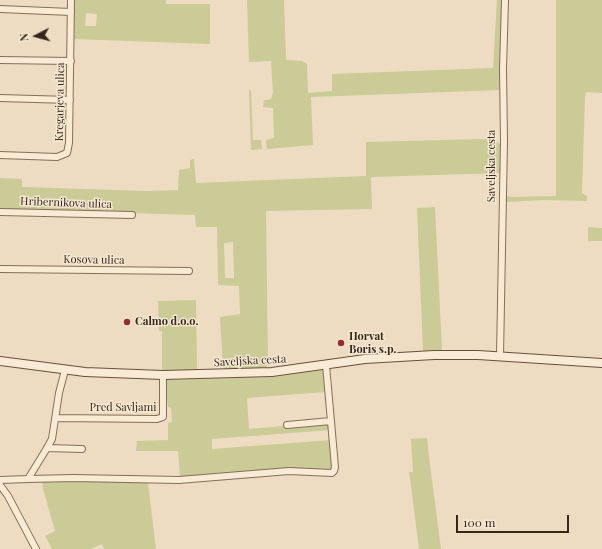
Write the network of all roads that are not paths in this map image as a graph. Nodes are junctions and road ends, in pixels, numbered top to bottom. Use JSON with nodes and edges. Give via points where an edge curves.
{"nodes":[{"id":1,"x":72,"y":0,"type":"edge"},
{"id":2,"x":506,"y":0,"type":"edge"},
{"id":3,"x":0,"y":9,"type":"edge"},
{"id":4,"x":71,"y":12,"type":"junction"},
{"id":5,"x":0,"y":60,"type":"edge"},
{"id":6,"x":71,"y":61,"type":"junction"},
{"id":7,"x":0,"y":98,"type":"edge"},
{"id":8,"x":70,"y":100,"type":"junction"},
{"id":9,"x":0,"y":155,"type":"edge"},
{"id":10,"x":0,"y":212,"type":"edge"},
{"id":11,"x":132,"y":215,"type":"dead end"},
{"id":12,"x":0,"y":269,"type":"edge"},
{"id":13,"x":188,"y":271,"type":"dead end"},
{"id":14,"x":500,"y":356,"type":"junction"},
{"id":15,"x":0,"y":361,"type":"edge"},
{"id":16,"x":602,"y":363,"type":"edge"},
{"id":17,"x":326,"y":365,"type":"junction"},
{"id":18,"x":65,"y":370,"type":"junction"},
{"id":19,"x":163,"y":375,"type":"junction"},
{"id":20,"x":56,"y":418,"type":"junction"},
{"id":21,"x":331,"y":421,"type":"junction"},
{"id":22,"x":287,"y":425,"type":"dead end"},
{"id":23,"x":47,"y":448,"type":"junction"},
{"id":24,"x":82,"y":449,"type":"dead end"},
{"id":25,"x":28,"y":479,"type":"junction"},
{"id":26,"x":0,"y":480,"type":"edge"},
{"id":27,"x":0,"y":485,"type":"edge"},
{"id":28,"x":36,"y":549,"type":"edge"}],
"edges":[{"from":1,"to":4,"type":"street","name":"Kregarjeva ulica"},
{"from":2,"to":14,"type":"street","name":"Saveljska cesta"},
{"from":3,"to":4,"type":"street"},
{"from":4,"to":6,"type":"street","name":"Kregarjeva ulica"},
{"from":5,"to":6,"type":"street"},
{"from":6,"to":8,"type":"street","name":"Kregarjeva ulica"},
{"from":7,"to":8,"type":"street"},
{"from":8,"to":9,"type":"street","name":"Kregarjeva ulica","via":[[67,153],[57,157]]},
{"from":10,"to":11,"type":"street","name":"Hribernikova ulica"},
{"from":12,"to":13,"type":"street","name":"Kosova ulica"},
{"from":14,"to":16,"type":"street","name":"Saveljska cesta"},
{"from":14,"to":17,"type":"street","name":"Saveljska cesta","via":[[405,356]]},
{"from":15,"to":18,"type":"street","name":"Saveljska cesta"},
{"from":17,"to":19,"type":"street","name":"Saveljska cesta","via":[[272,372]]},
{"from":17,"to":21,"type":"street"},
{"from":18,"to":19,"type":"street","name":"Saveljska cesta"},
{"from":18,"to":20,"type":"street"},
{"from":19,"to":20,"type":"street","name":"Pred Savljami","via":[[163,417]]},
{"from":20,"to":23,"type":"street","via":[[52,439]]},
{"from":21,"to":22,"type":"street"},
{"from":21,"to":25,"type":"street","via":[[335,467],[332,473],[289,471],[179,480]]},
{"from":23,"to":24,"type":"street"},
{"from":23,"to":25,"type":"street"},
{"from":25,"to":26,"type":"street"},
{"from":27,"to":28,"type":"street"}]}
